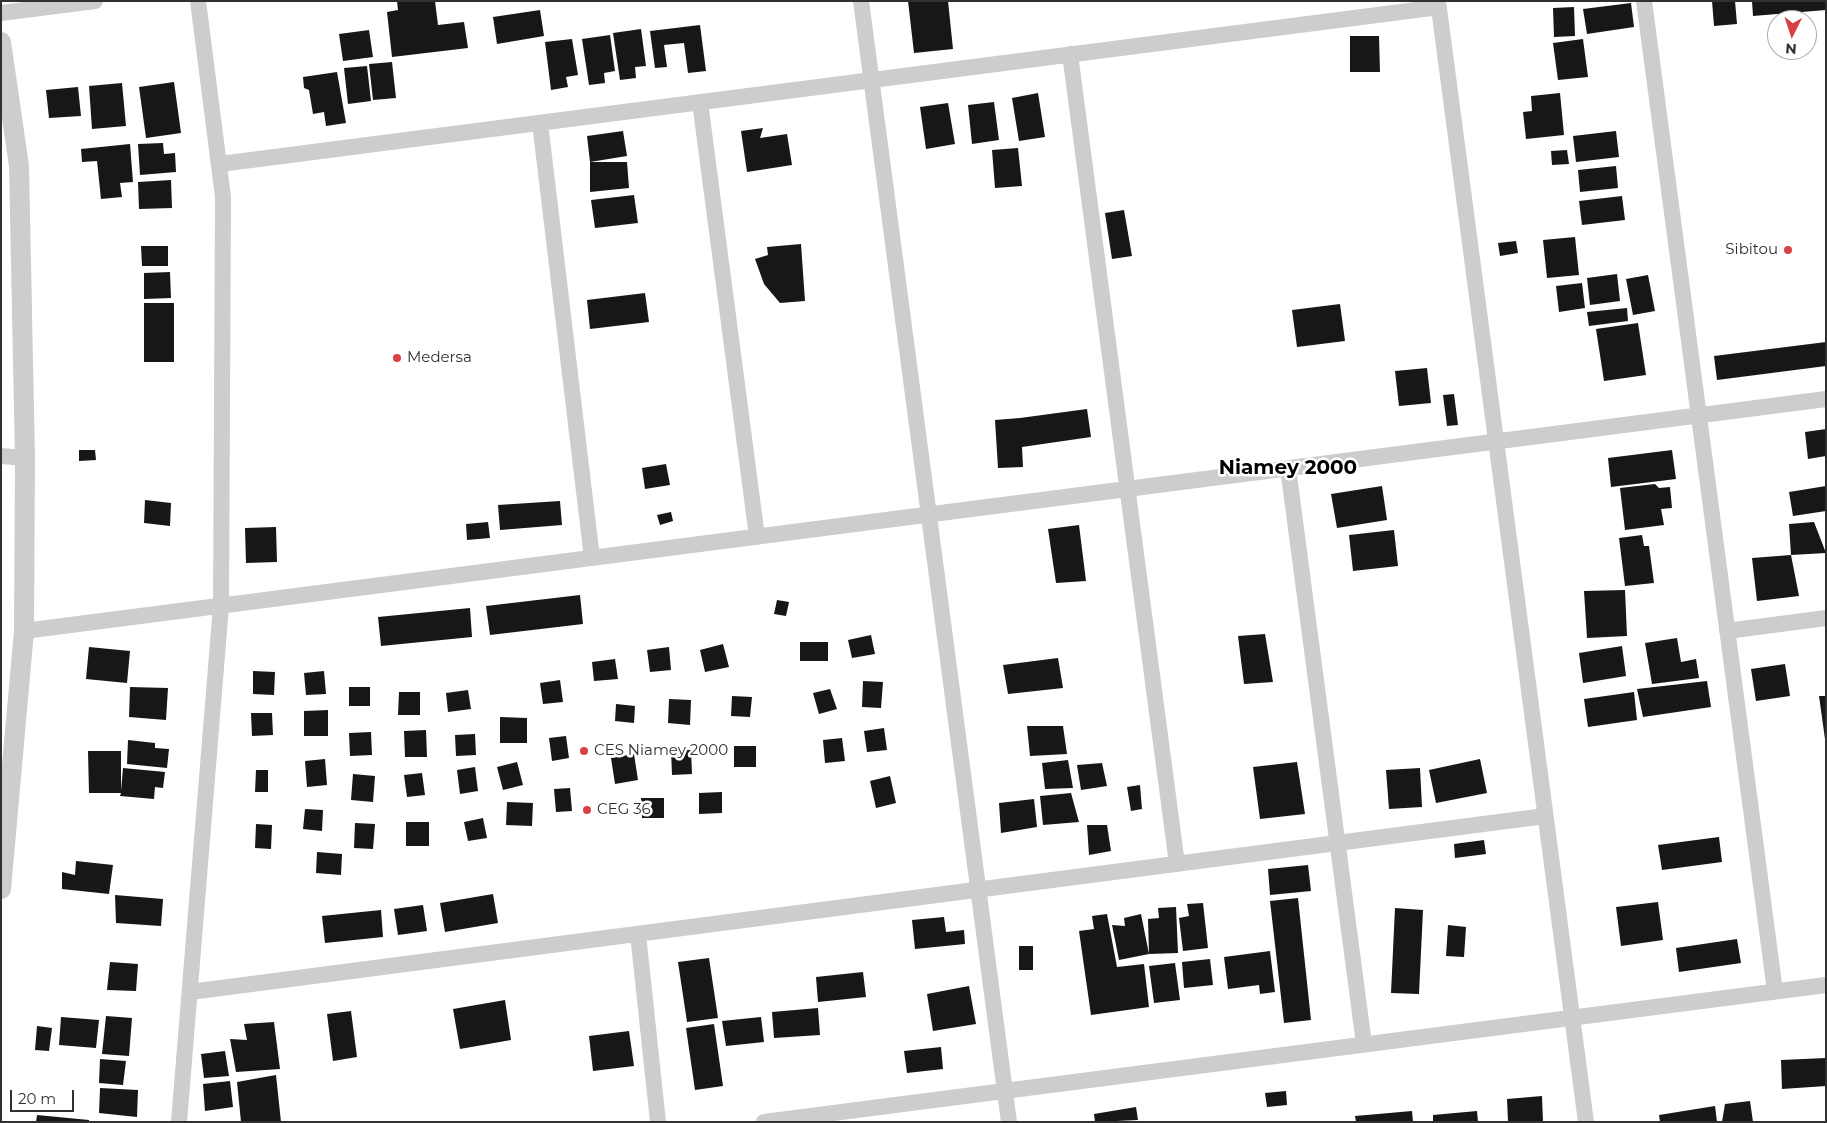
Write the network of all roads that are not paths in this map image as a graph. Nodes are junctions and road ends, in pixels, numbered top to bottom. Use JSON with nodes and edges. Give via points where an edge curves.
{"nodes":[{"id":1,"x":95,"y":1,"type":"edge"},
{"id":2,"x":198,"y":1,"type":"edge"},
{"id":3,"x":862,"y":1,"type":"edge"},
{"id":4,"x":1644,"y":1,"type":"edge"},
{"id":5,"x":1438,"y":4,"type":"edge"},
{"id":6,"x":1,"y":13,"type":"edge"},
{"id":7,"x":1,"y":42,"type":"edge"},
{"id":8,"x":1070,"y":54,"type":"junction"},
{"id":9,"x":872,"y":80,"type":"junction"},
{"id":10,"x":700,"y":102,"type":"junction"},
{"id":11,"x":540,"y":123,"type":"junction"},
{"id":12,"x":220,"y":164,"type":"junction"},
{"id":13,"x":1826,"y":399,"type":"edge"},
{"id":14,"x":1698,"y":415,"type":"junction"},
{"id":15,"x":1496,"y":442,"type":"junction"},
{"id":16,"x":1,"y":456,"type":"edge"},
{"id":17,"x":25,"y":458,"type":"junction"},
{"id":18,"x":1288,"y":468,"type":"junction"},
{"id":19,"x":1127,"y":489,"type":"junction"},
{"id":20,"x":929,"y":515,"type":"junction"},
{"id":21,"x":757,"y":537,"type":"junction"},
{"id":22,"x":592,"y":558,"type":"junction"},
{"id":23,"x":221,"y":606,"type":"junction"},
{"id":24,"x":1826,"y":618,"type":"edge"},
{"id":25,"x":1727,"y":631,"type":"junction"},
{"id":26,"x":24,"y":632,"type":"junction"},
{"id":27,"x":1546,"y":816,"type":"junction"},
{"id":28,"x":1337,"y":843,"type":"junction"},
{"id":29,"x":1177,"y":864,"type":"junction"},
{"id":30,"x":1,"y":884,"type":"edge"},
{"id":31,"x":1,"y":889,"type":"edge"},
{"id":32,"x":979,"y":889,"type":"junction"},
{"id":33,"x":638,"y":934,"type":"junction"},
{"id":34,"x":1826,"y":985,"type":"edge"},
{"id":35,"x":1775,"y":991,"type":"junction"},
{"id":36,"x":190,"y":992,"type":"junction"},
{"id":37,"x":1572,"y":1017,"type":"junction"},
{"id":38,"x":1364,"y":1044,"type":"junction"},
{"id":39,"x":1005,"y":1090,"type":"junction"},
{"id":40,"x":179,"y":1122,"type":"edge"},
{"id":41,"x":658,"y":1122,"type":"edge"},
{"id":42,"x":764,"y":1122,"type":"edge"},
{"id":43,"x":1009,"y":1122,"type":"edge"},
{"id":44,"x":1586,"y":1122,"type":"edge"}],
"edges":[{"from":1,"to":6,"type":"street"},
{"from":2,"to":12,"type":"street"},
{"from":3,"to":9,"type":"street"},
{"from":4,"to":14,"type":"street"},
{"from":5,"to":8,"type":"street"},
{"from":5,"to":15,"type":"street"},
{"from":7,"to":17,"type":"street","via":[[19,166]]},
{"from":8,"to":9,"type":"street"},
{"from":8,"to":19,"type":"street"},
{"from":9,"to":10,"type":"street"},
{"from":9,"to":20,"type":"street"},
{"from":10,"to":11,"type":"street"},
{"from":10,"to":21,"type":"street"},
{"from":11,"to":12,"type":"street"},
{"from":11,"to":22,"type":"street"},
{"from":12,"to":23,"type":"street","via":[[224,230]]},
{"from":13,"to":14,"type":"street"},
{"from":14,"to":15,"type":"street"},
{"from":14,"to":25,"type":"street"},
{"from":15,"to":18,"type":"street"},
{"from":15,"to":27,"type":"street"},
{"from":16,"to":17,"type":"street"},
{"from":17,"to":26,"type":"street"},
{"from":18,"to":19,"type":"street"},
{"from":18,"to":28,"type":"street"},
{"from":19,"to":20,"type":"street"},
{"from":19,"to":29,"type":"street"},
{"from":20,"to":21,"type":"street"},
{"from":20,"to":32,"type":"street"},
{"from":21,"to":22,"type":"street"},
{"from":22,"to":23,"type":"street"},
{"from":23,"to":26,"type":"street"},
{"from":23,"to":36,"type":"street"},
{"from":24,"to":25,"type":"street"},
{"from":25,"to":35,"type":"street"},
{"from":26,"to":30,"type":"street"},
{"from":27,"to":28,"type":"street"},
{"from":27,"to":37,"type":"street"},
{"from":28,"to":29,"type":"street"},
{"from":28,"to":38,"type":"street"},
{"from":29,"to":32,"type":"street"},
{"from":30,"to":31,"type":"street"},
{"from":32,"to":33,"type":"street"},
{"from":32,"to":39,"type":"street"},
{"from":33,"to":36,"type":"street"},
{"from":33,"to":41,"type":"street"},
{"from":34,"to":35,"type":"street"},
{"from":35,"to":37,"type":"street"},
{"from":36,"to":40,"type":"street"},
{"from":37,"to":38,"type":"street"},
{"from":37,"to":44,"type":"street"},
{"from":38,"to":39,"type":"street"},
{"from":39,"to":42,"type":"street"},
{"from":39,"to":43,"type":"street"}]}
